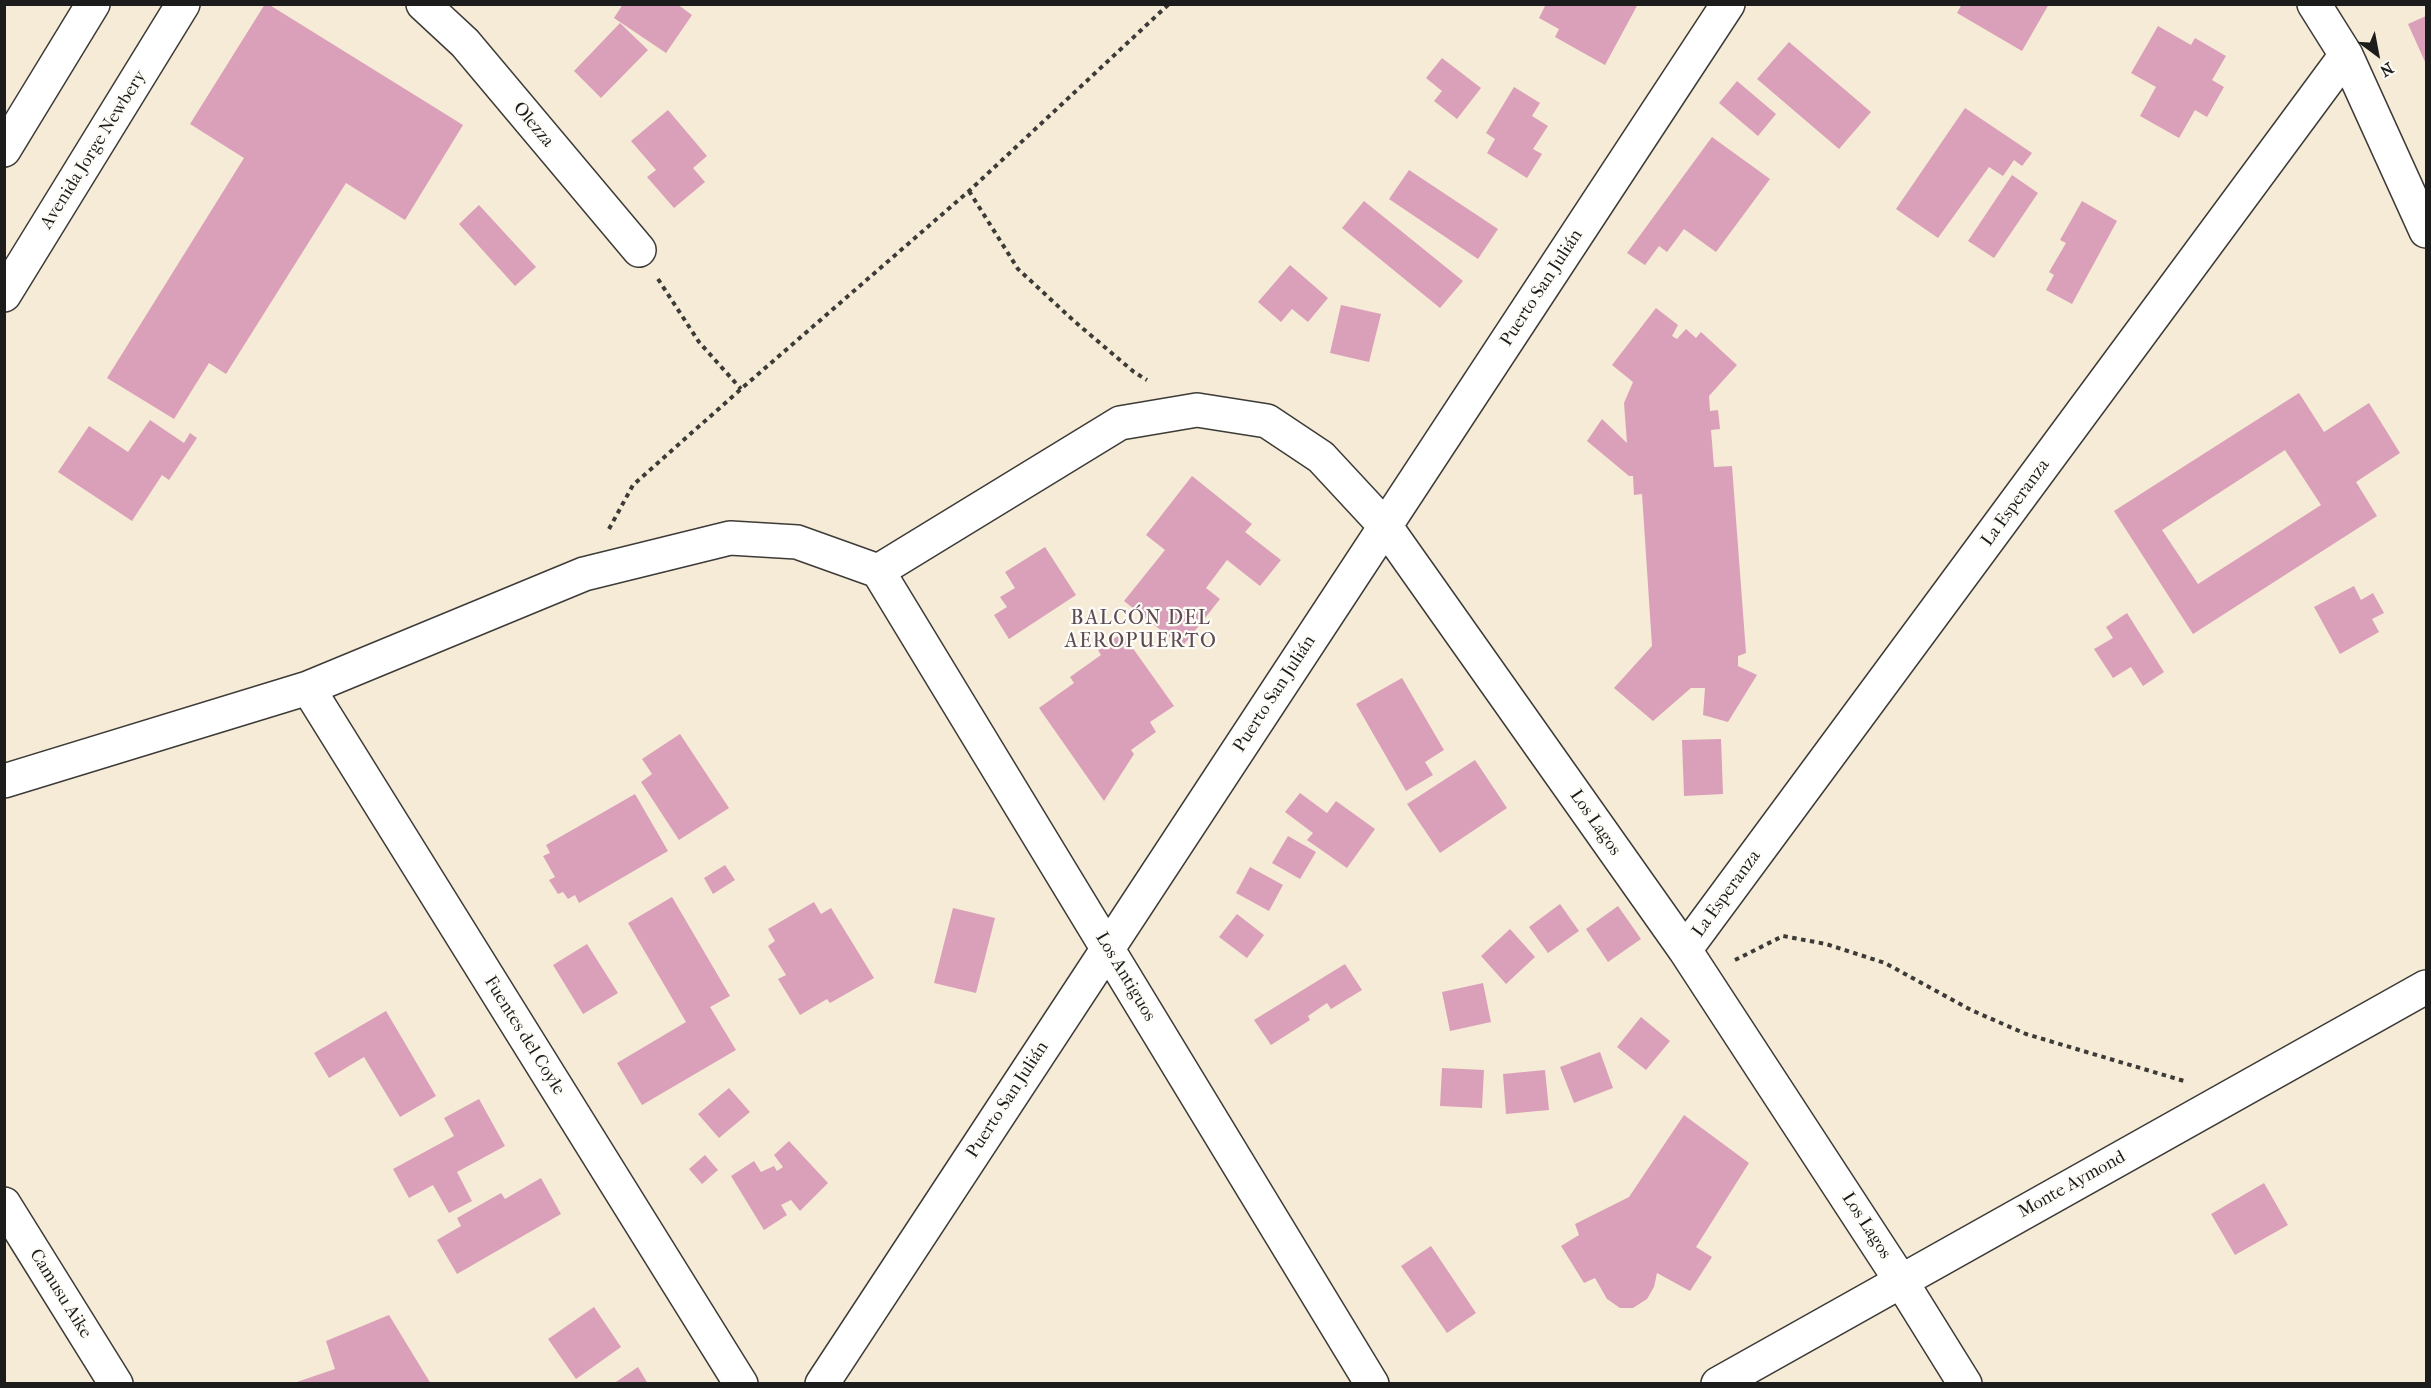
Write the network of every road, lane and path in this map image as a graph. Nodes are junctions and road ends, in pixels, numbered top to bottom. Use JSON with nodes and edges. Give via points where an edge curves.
{"nodes":[{"id":1,"x":93,"y":4,"type":"edge"},
{"id":2,"x":183,"y":4,"type":"edge"},
{"id":3,"x":423,"y":4,"type":"edge"},
{"id":4,"x":1169,"y":4,"type":"edge"},
{"id":5,"x":1728,"y":4,"type":"edge"},
{"id":6,"x":2314,"y":4,"type":"edge"},
{"id":7,"x":2346,"y":55,"type":"junction"},
{"id":8,"x":4,"y":150,"type":"edge"},
{"id":9,"x":969,"y":191,"type":"junction"},
{"id":10,"x":2427,"y":231,"type":"edge"},
{"id":11,"x":639,"y":250,"type":"joint"},
{"id":12,"x":4,"y":295,"type":"edge"},
{"id":13,"x":741,"y":389,"type":"junction"},
{"id":14,"x":1197,"y":410,"type":"junction"},
{"id":15,"x":1386,"y":527,"type":"junction"},
{"id":16,"x":878,"y":571,"type":"junction"},
{"id":17,"x":584,"y":574,"type":"junction"},
{"id":18,"x":308,"y":688,"type":"junction"},
{"id":19,"x":4,"y":781,"type":"edge"},
{"id":20,"x":1108,"y":948,"type":"junction"},
{"id":21,"x":1694,"y":963,"type":"junction"},
{"id":22,"x":2427,"y":987,"type":"edge"},
{"id":23,"x":2232,"y":1096,"type":"junction"},
{"id":24,"x":4,"y":1204,"type":"edge"},
{"id":25,"x":1901,"y":1281,"type":"junction"},
{"id":26,"x":116,"y":1383,"type":"edge"},
{"id":27,"x":741,"y":1383,"type":"edge"},
{"id":28,"x":822,"y":1383,"type":"edge"},
{"id":29,"x":1372,"y":1383,"type":"edge"},
{"id":30,"x":1718,"y":1383,"type":"edge"},
{"id":31,"x":1965,"y":1383,"type":"edge"}],
"edges":[{"from":1,"to":8,"type":"street"},
{"from":2,"to":12,"type":"street","name":"Avenida Jorge Newbery"},
{"from":3,"to":11,"type":"street","name":"Olezza","via":[[465,43]]},
{"from":4,"to":9,"type":"path"},
{"from":5,"to":15,"type":"street","name":"Puerto San Julián"},
{"from":6,"to":7,"type":"street"},
{"from":7,"to":10,"type":"street"},
{"from":7,"to":21,"type":"street","name":"La Esperanza"},
{"from":9,"to":13,"type":"path"},
{"from":9,"to":14,"type":"path","via":[[1018,269],[1134,372]]},
{"from":11,"to":13,"type":"path","via":[[699,342]]},
{"from":13,"to":17,"type":"path","via":[[633,486]]},
{"from":14,"to":15,"type":"street","name":"Los Lagos","via":[[1267,421],[1321,457]]},
{"from":14,"to":16,"type":"street","name":"Los Lagos","via":[[1120,423]]},
{"from":15,"to":20,"type":"street","name":"Puerto San Julián"},
{"from":15,"to":21,"type":"street","name":"Los Lagos"},
{"from":16,"to":17,"type":"street","via":[[797,542],[730,538]]},
{"from":16,"to":20,"type":"street","name":"Los Antiguos"},
{"from":17,"to":18,"type":"street"},
{"from":18,"to":19,"type":"street"},
{"from":18,"to":27,"type":"street","name":"Fuentes del Coyle"},
{"from":20,"to":28,"type":"street","name":"Puerto San Julián"},
{"from":20,"to":29,"type":"street","name":"Los Antiguos"},
{"from":21,"to":23,"type":"path","via":[[1783,936],[1826,944],[1885,963],[1971,1010],[2026,1034]]},
{"from":21,"to":25,"type":"street","name":"Los Lagos"},
{"from":22,"to":23,"type":"street","name":"Monte Aymond"},
{"from":23,"to":25,"type":"street","name":"Monte Aymond"},
{"from":24,"to":26,"type":"street","name":"Camusu Aike"},
{"from":25,"to":30,"type":"street","name":"Monte Aymond"},
{"from":25,"to":31,"type":"street","name":"Los Lagos"}]}
